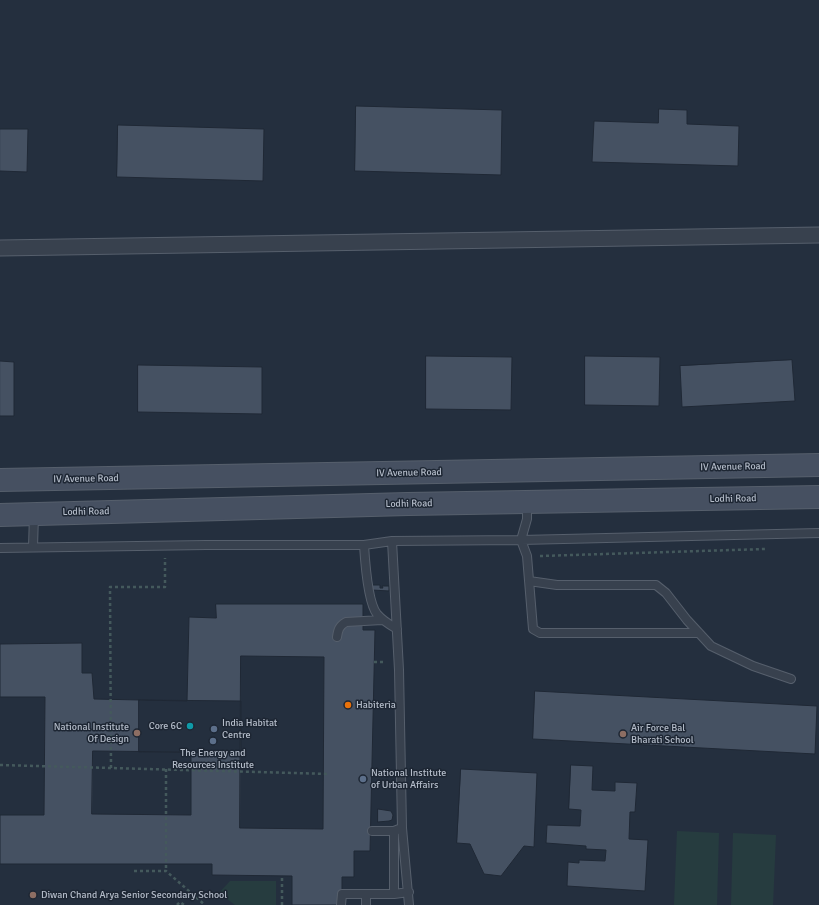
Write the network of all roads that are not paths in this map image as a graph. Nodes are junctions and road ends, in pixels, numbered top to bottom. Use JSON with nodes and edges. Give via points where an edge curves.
{"nodes":[{"id":1,"x":819,"y":235,"type":"edge"},
{"id":2,"x":0,"y":248,"type":"edge"},
{"id":3,"x":819,"y":465,"type":"edge"},
{"id":4,"x":0,"y":480,"type":"edge"},
{"id":5,"x":819,"y":497,"type":"edge"},
{"id":6,"x":527,"y":503,"type":"junction"},
{"id":7,"x":34,"y":514,"type":"junction"},
{"id":8,"x":0,"y":515,"type":"edge"},
{"id":9,"x":819,"y":533,"type":"edge"},
{"id":10,"x":521,"y":540,"type":"junction"},
{"id":11,"x":392,"y":541,"type":"junction"},
{"id":12,"x":364,"y":545,"type":"junction"},
{"id":13,"x":33,"y":547,"type":"junction"},
{"id":14,"x":0,"y":548,"type":"edge"},
{"id":15,"x":529,"y":581,"type":"junction"},
{"id":16,"x":382,"y":620,"type":"junction"},
{"id":17,"x":397,"y":629,"type":"junction"},
{"id":18,"x":699,"y":633,"type":"junction"},
{"id":19,"x":337,"y":637,"type":"dead end"},
{"id":20,"x":791,"y":679,"type":"dead end"},
{"id":21,"x":402,"y":828,"type":"junction"},
{"id":22,"x":372,"y":831,"type":"dead end"},
{"id":23,"x":394,"y":831,"type":"junction"},
{"id":24,"x":408,"y":892,"type":"junction"},
{"id":25,"x":366,"y":894,"type":"junction"},
{"id":26,"x":394,"y":894,"type":"junction"},
{"id":27,"x":342,"y":905,"type":"edge"},
{"id":28,"x":366,"y":905,"type":"edge"},
{"id":29,"x":409,"y":905,"type":"edge"}],
"edges":[{"from":1,"to":2,"type":"street"},
{"from":3,"to":4,"type":"main road","name":"IV Avenue Road"},
{"from":5,"to":6,"type":"main road","name":"Lodhi Road"},
{"from":6,"to":7,"type":"main road","name":"Lodhi Road"},
{"from":6,"to":10,"type":"lane","via":[[527,519]]},
{"from":7,"to":8,"type":"main road","name":"Lodhi Road"},
{"from":7,"to":13,"type":"lane"},
{"from":9,"to":10,"type":"lane"},
{"from":10,"to":11,"type":"lane"},
{"from":10,"to":15,"type":"lane","via":[[527,556]]},
{"from":11,"to":12,"type":"lane"},
{"from":11,"to":17,"type":"lane"},
{"from":12,"to":13,"type":"lane"},
{"from":12,"to":16,"type":"lane","via":[[365,567],[373,607]]},
{"from":13,"to":14,"type":"lane"},
{"from":15,"to":18,"type":"lane","via":[[557,584],[656,585],[666,593]]},
{"from":15,"to":18,"type":"lane","via":[[532,628],[540,633]]},
{"from":16,"to":17,"type":"lane"},
{"from":16,"to":19,"type":"lane","via":[[346,622],[341,625]]},
{"from":17,"to":21,"type":"lane"},
{"from":18,"to":20,"type":"lane","via":[[710,646],[753,666]]},
{"from":21,"to":23,"type":"lane"},
{"from":21,"to":24,"type":"lane"},
{"from":22,"to":23,"type":"lane"},
{"from":23,"to":26,"type":"lane"},
{"from":24,"to":26,"type":"lane"},
{"from":24,"to":29,"type":"lane"},
{"from":25,"to":26,"type":"lane"},
{"from":25,"to":27,"type":"lane","via":[[342,894]]},
{"from":25,"to":28,"type":"lane"}]}
